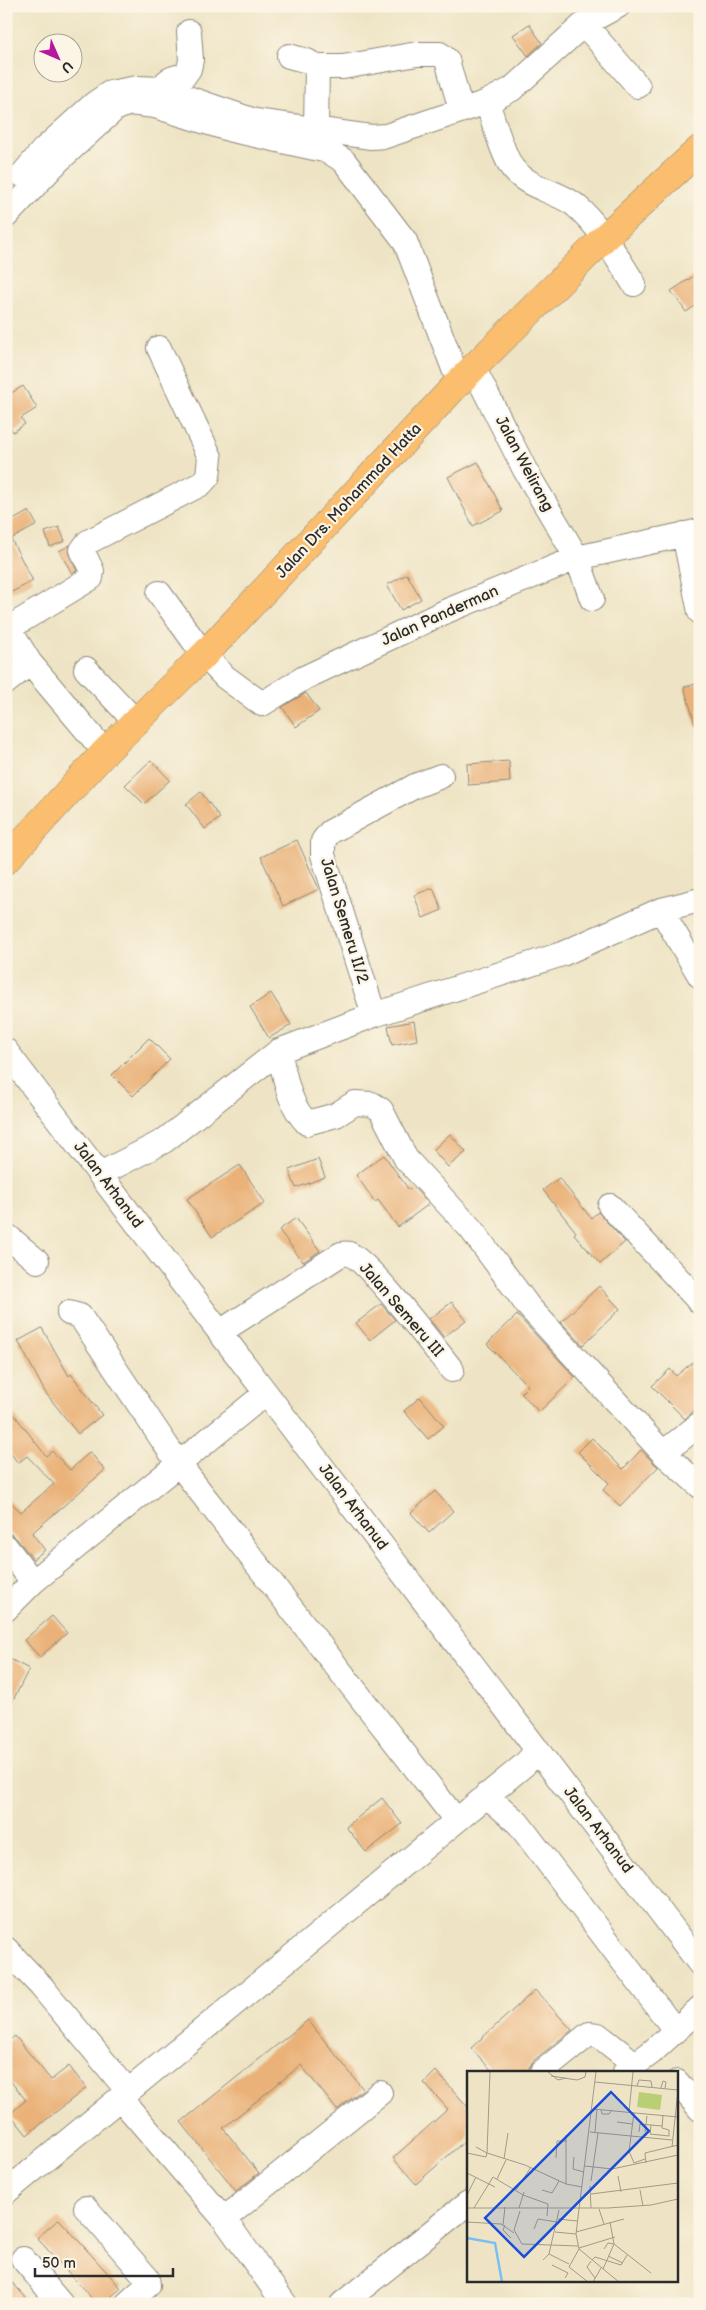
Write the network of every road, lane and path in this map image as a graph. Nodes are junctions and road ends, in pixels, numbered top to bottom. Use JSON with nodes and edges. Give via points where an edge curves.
{"nodes":[{"id":1,"x":618,"y":6,"type":"edge"},
{"id":2,"x":588,"y":30,"type":"junction"},
{"id":3,"x":189,"y":32,"type":"dead end"},
{"id":4,"x":289,"y":56,"type":"dead end"},
{"id":5,"x":317,"y":67,"type":"junction"},
{"id":6,"x":638,"y":86,"type":"dead end"},
{"id":7,"x":159,"y":97,"type":"junction"},
{"id":8,"x":490,"y":109,"type":"junction"},
{"id":9,"x":461,"y":110,"type":"junction"},
{"id":10,"x":316,"y":129,"type":"junction"},
{"id":11,"x":336,"y":143,"type":"junction"},
{"id":12,"x":700,"y":150,"type":"edge"},
{"id":13,"x":50,"y":155,"type":"junction"},
{"id":14,"x":22,"y":175,"type":"dead end"},
{"id":15,"x":6,"y":216,"type":"edge"},
{"id":16,"x":604,"y":238,"type":"junction"},
{"id":17,"x":634,"y":284,"type":"dead end"},
{"id":18,"x":159,"y":348,"type":"dead end"},
{"id":19,"x":467,"y":375,"type":"junction"},
{"id":20,"x":692,"y":532,"type":"edge"},
{"id":21,"x":577,"y":558,"type":"junction"},
{"id":22,"x":159,"y":593,"type":"dead end"},
{"id":23,"x":592,"y":599,"type":"dead end"},
{"id":24,"x":700,"y":612,"type":"edge"},
{"id":25,"x":7,"y":626,"type":"edge"},
{"id":26,"x":204,"y":655,"type":"junction"},
{"id":27,"x":30,"y":663,"type":"junction"},
{"id":28,"x":86,"y":669,"type":"dead end"},
{"id":29,"x":6,"y":682,"type":"edge"},
{"id":30,"x":136,"y":722,"type":"junction"},
{"id":31,"x":105,"y":752,"type":"junction"},
{"id":32,"x":440,"y":776,"type":"dead end"},
{"id":33,"x":6,"y":860,"type":"edge"},
{"id":34,"x":700,"y":900,"type":"edge"},
{"id":35,"x":661,"y":910,"type":"junction"},
{"id":36,"x":700,"y":976,"type":"edge"},
{"id":37,"x":374,"y":1015,"type":"junction"},
{"id":38,"x":6,"y":1051,"type":"edge"},
{"id":39,"x":279,"y":1051,"type":"junction"},
{"id":40,"x":100,"y":1174,"type":"junction"},
{"id":41,"x":610,"y":1206,"type":"dead end"},
{"id":42,"x":6,"y":1235,"type":"edge"},
{"id":43,"x":37,"y":1261,"type":"dead end"},
{"id":44,"x":700,"y":1302,"type":"edge"},
{"id":45,"x":69,"y":1313,"type":"dead end"},
{"id":46,"x":220,"y":1332,"type":"junction"},
{"id":47,"x":452,"y":1370,"type":"dead end"},
{"id":48,"x":266,"y":1393,"type":"junction"},
{"id":49,"x":700,"y":1424,"type":"edge"},
{"id":50,"x":663,"y":1453,"type":"junction"},
{"id":51,"x":178,"y":1463,"type":"junction"},
{"id":52,"x":700,"y":1486,"type":"edge"},
{"id":53,"x":6,"y":1546,"type":"edge"},
{"id":54,"x":33,"y":1582,"type":"junction"},
{"id":55,"x":6,"y":1608,"type":"edge"},
{"id":56,"x":538,"y":1750,"type":"junction"},
{"id":57,"x":486,"y":1795,"type":"junction"},
{"id":58,"x":456,"y":1820,"type":"junction"},
{"id":59,"x":6,"y":1949,"type":"edge"},
{"id":60,"x":700,"y":1964,"type":"edge"},
{"id":61,"x":700,"y":2008,"type":"edge"},
{"id":62,"x":675,"y":2030,"type":"junction"},
{"id":63,"x":638,"y":2063,"type":"edge"},
{"id":64,"x":543,"y":2071,"type":"edge"},
{"id":65,"x":666,"y":2071,"type":"edge"},
{"id":66,"x":678,"y":2083,"type":"edge"},
{"id":67,"x":380,"y":2093,"type":"dead end"},
{"id":68,"x":124,"y":2095,"type":"junction"},
{"id":69,"x":700,"y":2109,"type":"edge"},
{"id":70,"x":6,"y":2192,"type":"edge"},
{"id":71,"x":467,"y":2204,"type":"edge"},
{"id":72,"x":86,"y":2208,"type":"dead end"},
{"id":73,"x":224,"y":2219,"type":"junction"},
{"id":74,"x":23,"y":2259,"type":"dead end"},
{"id":75,"x":368,"y":2296,"type":"edge"},
{"id":76,"x":61,"y":2304,"type":"edge"},
{"id":77,"x":127,"y":2304,"type":"edge"},
{"id":78,"x":286,"y":2304,"type":"edge"},
{"id":79,"x":342,"y":2304,"type":"edge"}],
"edges":[{"from":1,"to":2,"type":"street"},
{"from":2,"to":6,"type":"street"},
{"from":2,"to":8,"type":"street"},
{"from":3,"to":7,"type":"street","via":[[189,68],[184,76],[167,80]]},
{"from":4,"to":5,"type":"street"},
{"from":5,"to":9,"type":"street","via":[[343,67],[417,54],[440,54],[447,60]]},
{"from":5,"to":10,"type":"street"},
{"from":7,"to":10,"type":"street","via":[[255,121]]},
{"from":7,"to":11,"type":"street","via":[[232,130]]},
{"from":7,"to":13,"type":"street","via":[[115,109]]},
{"from":8,"to":9,"type":"street"},
{"from":8,"to":16,"type":"street","via":[[511,166],[523,180],[574,205]]},
{"from":9,"to":11,"type":"street","via":[[386,136]]},
{"from":10,"to":11,"type":"street"},
{"from":11,"to":19,"type":"street","name":"Jalan Welirang","via":[[344,161],[405,241]]},
{"from":12,"to":16,"type":"main road","name":"Jalan Drs. Mohammad Hatta"},
{"from":13,"to":14,"type":"street"},
{"from":13,"to":15,"type":"street"},
{"from":16,"to":17,"type":"street"},
{"from":16,"to":19,"type":"main road","name":"Jalan Drs. Mohammad Hatta"},
{"from":18,"to":25,"type":"street","via":[[210,457],[208,476],[201,484],[88,542],[82,550],[92,572],[91,578]]},
{"from":19,"to":21,"type":"street","name":"Jalan Welirang"},
{"from":19,"to":26,"type":"main road","name":"Jalan Drs. Mohammad Hatta"},
{"from":20,"to":21,"type":"street","name":"Jalan Panderman"},
{"from":20,"to":24,"type":"street"},
{"from":21,"to":23,"type":"street","name":"Jalan Welirang"},
{"from":21,"to":26,"type":"street","name":"Jalan Panderman","via":[[449,610],[304,678],[262,704],[225,677]]},
{"from":22,"to":26,"type":"street"},
{"from":25,"to":27,"type":"street"},
{"from":26,"to":30,"type":"main road","name":"Jalan Drs. Mohammad Hatta"},
{"from":27,"to":29,"type":"street"},
{"from":27,"to":31,"type":"street"},
{"from":28,"to":30,"type":"street"},
{"from":30,"to":31,"type":"main road","name":"Jalan Drs. Mohammad Hatta"},
{"from":31,"to":33,"type":"main road","name":"Jalan Drs. Mohammad Hatta"},
{"from":32,"to":37,"type":"street","name":"Jalan Semeru II/2","via":[[360,814],[330,832],[322,841],[322,855]]},
{"from":34,"to":35,"type":"street"},
{"from":35,"to":36,"type":"street"},
{"from":35,"to":37,"type":"street","via":[[562,954]]},
{"from":37,"to":39,"type":"street"},
{"from":38,"to":40,"type":"street","name":"Jalan Arhanud"},
{"from":39,"to":40,"type":"street","via":[[164,1141]]},
{"from":39,"to":50,"type":"street","via":[[294,1106],[307,1123],[336,1116],[355,1103],[372,1104],[381,1110],[406,1159],[471,1229],[528,1306]]},
{"from":40,"to":46,"type":"street","name":"Jalan Arhanud"},
{"from":41,"to":44,"type":"street"},
{"from":42,"to":43,"type":"street"},
{"from":45,"to":51,"type":"street","via":[[80,1316]]},
{"from":46,"to":47,"type":"street","name":"Jalan Semeru III","via":[[341,1254],[350,1254],[389,1292]]},
{"from":46,"to":48,"type":"street","name":"Jalan Arhanud"},
{"from":48,"to":51,"type":"street"},
{"from":48,"to":56,"type":"street","name":"Jalan Arhanud"},
{"from":49,"to":50,"type":"street"},
{"from":50,"to":52,"type":"street"},
{"from":51,"to":54,"type":"street"},
{"from":51,"to":58,"type":"street"},
{"from":53,"to":54,"type":"street"},
{"from":54,"to":55,"type":"street"},
{"from":56,"to":57,"type":"street"},
{"from":56,"to":60,"type":"street","name":"Jalan Arhanud"},
{"from":57,"to":58,"type":"street"},
{"from":57,"to":62,"type":"street","via":[[518,1823]]},
{"from":58,"to":68,"type":"street"},
{"from":59,"to":68,"type":"street","via":[[41,1986]]},
{"from":61,"to":62,"type":"street"},
{"from":62,"to":63,"type":"street"},
{"from":63,"to":64,"type":"street","via":[[598,2035],[590,2034]]},
{"from":63,"to":65,"type":"street"},
{"from":66,"to":69,"type":"street"},
{"from":67,"to":73,"type":"street"},
{"from":68,"to":70,"type":"street"},
{"from":68,"to":73,"type":"street"},
{"from":71,"to":75,"type":"street"},
{"from":72,"to":77,"type":"street","via":[[147,2278],[148,2285]]},
{"from":73,"to":78,"type":"street"},
{"from":74,"to":76,"type":"street"},
{"from":75,"to":79,"type":"street"}]}
